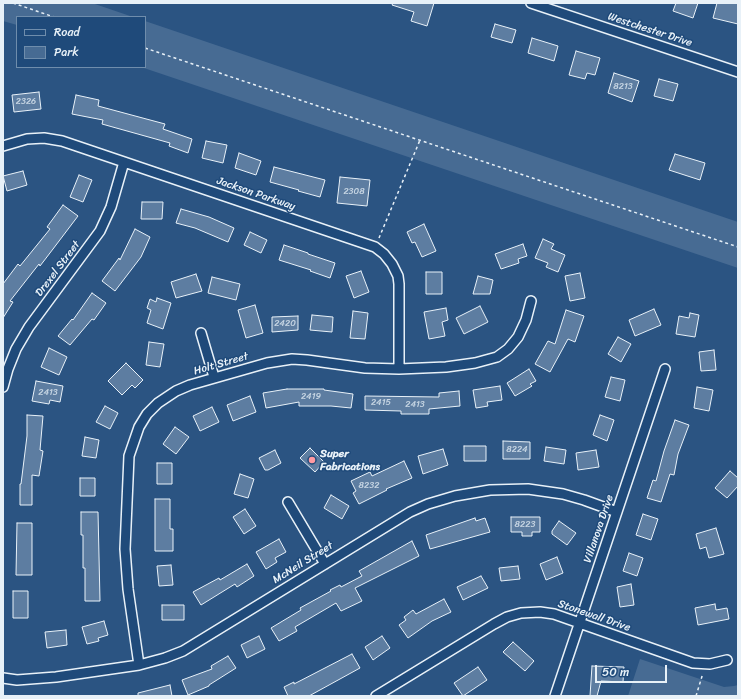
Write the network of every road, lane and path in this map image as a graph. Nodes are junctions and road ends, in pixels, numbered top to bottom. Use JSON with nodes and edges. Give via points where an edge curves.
{"nodes":[{"id":1,"x":13,"y":3,"type":"edge"},
{"id":2,"x":531,"y":3,"type":"edge"},
{"id":3,"x":51,"y":16,"type":"edge"},
{"id":4,"x":146,"y":48,"type":"edge"},
{"id":5,"x":738,"y":72,"type":"edge"},
{"id":6,"x":420,"y":140,"type":"junction"},
{"id":7,"x":3,"y":146,"type":"edge"},
{"id":8,"x":124,"y":162,"type":"junction"},
{"id":9,"x":375,"y":247,"type":"junction"},
{"id":10,"x":738,"y":247,"type":"edge"},
{"id":11,"x":531,"y":301,"type":"dead end"},
{"id":12,"x":201,"y":333,"type":"dead end"},
{"id":13,"x":399,"y":369,"type":"junction"},
{"id":14,"x":665,"y":369,"type":"dead end"},
{"id":15,"x":214,"y":378,"type":"junction"},
{"id":16,"x":3,"y":387,"type":"edge"},
{"id":17,"x":288,"y":502,"type":"dead end"},
{"id":18,"x":617,"y":512,"type":"junction"},
{"id":19,"x":326,"y":564,"type":"junction"},
{"id":20,"x":580,"y":622,"type":"junction"},
{"id":21,"x":727,"y":660,"type":"dead end"},
{"id":22,"x":139,"y":664,"type":"junction"},
{"id":23,"x":705,"y":664,"type":"junction"},
{"id":24,"x":3,"y":678,"type":"edge"},
{"id":25,"x":376,"y":696,"type":"edge"},
{"id":26,"x":555,"y":696,"type":"edge"},
{"id":27,"x":696,"y":696,"type":"edge"}],
"edges":[{"from":1,"to":3,"type":"path"},
{"from":2,"to":5,"type":"street","name":"Westchester Drive"},
{"from":4,"to":6,"type":"path"},
{"from":6,"to":9,"type":"path"},
{"from":6,"to":10,"type":"path"},
{"from":7,"to":8,"type":"street","name":"Jackson Parkway","via":[[27,139],[44,138],[62,141]]},
{"from":8,"to":9,"type":"street","name":"Jackson Parkway"},
{"from":8,"to":16,"type":"street","name":"Drexel Street","via":[[111,207],[100,231],[29,327],[16,349]]},
{"from":9,"to":13,"type":"street","name":"Jackson Parkway","via":[[392,264],[398,276]]},
{"from":11,"to":13,"type":"street","name":"Holt Street","via":[[518,337],[497,357],[446,367]]},
{"from":12,"to":15,"type":"street"},
{"from":13,"to":15,"type":"street","name":"Holt Street","via":[[365,368],[292,359],[267,363]]},
{"from":14,"to":18,"type":"street","name":"Villanova Drive"},
{"from":15,"to":22,"type":"street","name":"Holt Street","via":[[176,391],[158,402],[139,427],[129,456],[125,549]]},
{"from":17,"to":19,"type":"street"},
{"from":18,"to":19,"type":"street","name":"McNeil Street","via":[[563,494],[528,489],[483,491],[455,496],[410,512]]},
{"from":18,"to":20,"type":"street","name":"Villanova Drive"},
{"from":19,"to":22,"type":"street","name":"McNeil Street","via":[[195,645],[166,658]]},
{"from":20,"to":23,"type":"street","name":"Stonewall Drive","via":[[693,663]]},
{"from":20,"to":25,"type":"street","name":"Stonewall Drive","via":[[540,612],[521,612],[507,617]]},
{"from":20,"to":26,"type":"street","name":"Villanova Drive"},
{"from":21,"to":23,"type":"street","name":"Stonewall Drive"},
{"from":22,"to":24,"type":"street","name":"McNeil Street","via":[[56,677],[17,680]]},
{"from":23,"to":27,"type":"path"}]}
